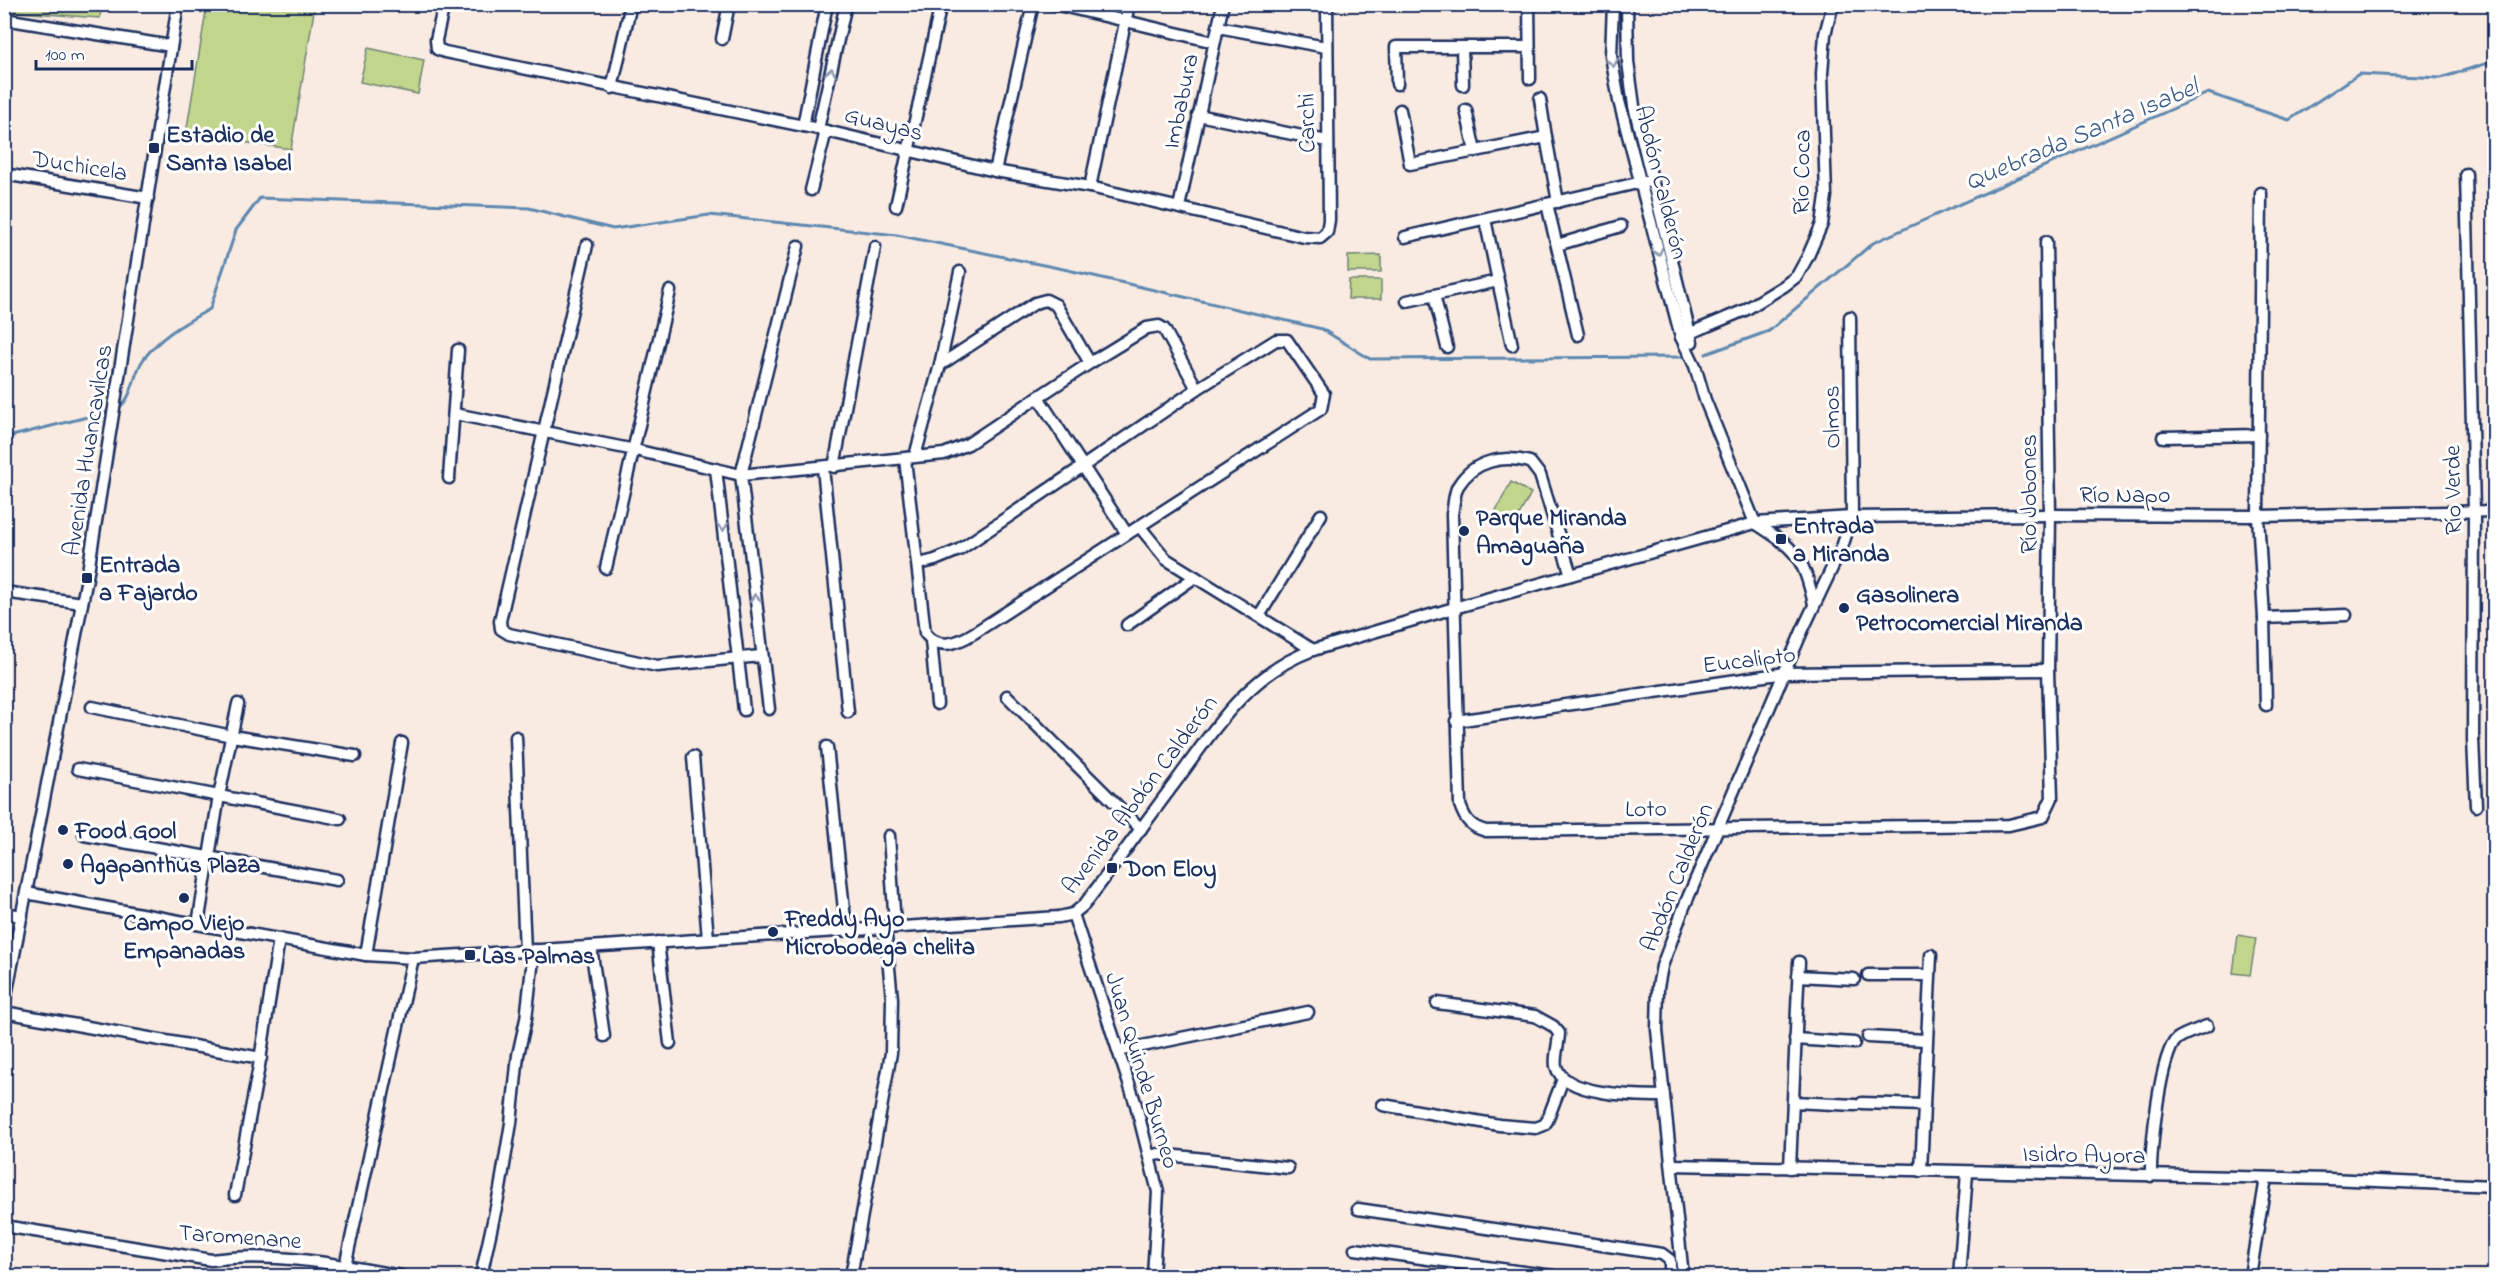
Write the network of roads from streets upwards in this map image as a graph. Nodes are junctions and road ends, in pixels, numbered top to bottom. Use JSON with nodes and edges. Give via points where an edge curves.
{"nodes":[{"id":1,"x":178,"y":4,"type":"edge"},
{"id":2,"x":444,"y":4,"type":"edge"},
{"id":3,"x":631,"y":4,"type":"edge"},
{"id":4,"x":729,"y":4,"type":"edge"},
{"id":5,"x":827,"y":4,"type":"edge"},
{"id":6,"x":846,"y":4,"type":"edge"},
{"id":7,"x":941,"y":4,"type":"edge"},
{"id":8,"x":1033,"y":4,"type":"edge"},
{"id":9,"x":1054,"y":4,"type":"edge"},
{"id":10,"x":1129,"y":4,"type":"edge"},
{"id":11,"x":1223,"y":4,"type":"edge"},
{"id":12,"x":1327,"y":4,"type":"edge"},
{"id":13,"x":1529,"y":4,"type":"edge"},
{"id":14,"x":1613,"y":4,"type":"edge"},
{"id":15,"x":1627,"y":4,"type":"edge"},
{"id":16,"x":1833,"y":4,"type":"edge"},
{"id":17,"x":4,"y":19,"type":"edge"},
{"id":18,"x":1125,"y":20,"type":"junction"},
{"id":19,"x":1218,"y":27,"type":"junction"},
{"id":20,"x":722,"y":39,"type":"dead end"},
{"id":21,"x":1214,"y":42,"type":"junction"},
{"id":22,"x":171,"y":46,"type":"junction"},
{"id":23,"x":1326,"y":47,"type":"junction"},
{"id":24,"x":1462,"y":47,"type":"junction"},
{"id":25,"x":1529,"y":47,"type":"junction"},
{"id":26,"x":1530,"y":79,"type":"dead end"},
{"id":27,"x":1397,"y":84,"type":"dead end"},
{"id":28,"x":1463,"y":85,"type":"dead end"},
{"id":29,"x":612,"y":88,"type":"junction"},
{"id":30,"x":1540,"y":99,"type":"dead end"},
{"id":31,"x":1400,"y":110,"type":"dead end"},
{"id":32,"x":1466,"y":110,"type":"dead end"},
{"id":33,"x":1198,"y":115,"type":"junction"},
{"id":34,"x":802,"y":126,"type":"junction"},
{"id":35,"x":822,"y":130,"type":"junction"},
{"id":36,"x":1545,"y":137,"type":"junction"},
{"id":37,"x":1328,"y":141,"type":"junction"},
{"id":38,"x":1475,"y":151,"type":"junction"},
{"id":39,"x":909,"y":152,"type":"junction"},
{"id":40,"x":995,"y":171,"type":"junction"},
{"id":41,"x":4,"y":174,"type":"edge"},
{"id":42,"x":2466,"y":174,"type":"dead end"},
{"id":43,"x":1652,"y":178,"type":"junction"},
{"id":44,"x":1640,"y":183,"type":"junction"},
{"id":45,"x":1090,"y":187,"type":"junction"},
{"id":46,"x":811,"y":190,"type":"dead end"},
{"id":47,"x":2260,"y":193,"type":"dead end"},
{"id":48,"x":148,"y":198,"type":"junction"},
{"id":49,"x":1552,"y":203,"type":"junction"},
{"id":50,"x":897,"y":206,"type":"dead end"},
{"id":51,"x":1179,"y":207,"type":"junction"},
{"id":52,"x":1485,"y":219,"type":"junction"},
{"id":53,"x":1621,"y":226,"type":"dead end"},
{"id":54,"x":1405,"y":237,"type":"dead end"},
{"id":55,"x":1320,"y":238,"type":"joint"},
{"id":56,"x":2046,"y":242,"type":"dead end"},
{"id":57,"x":587,"y":245,"type":"dead end"},
{"id":58,"x":1557,"y":245,"type":"junction"},
{"id":59,"x":798,"y":246,"type":"dead end"},
{"id":60,"x":875,"y":247,"type":"dead end"},
{"id":61,"x":960,"y":272,"type":"dead end"},
{"id":62,"x":1498,"y":281,"type":"junction"},
{"id":63,"x":670,"y":291,"type":"dead end"},
{"id":64,"x":1434,"y":295,"type":"junction"},
{"id":65,"x":1407,"y":301,"type":"dead end"},
{"id":66,"x":1850,"y":317,"type":"dead end"},
{"id":67,"x":1578,"y":335,"type":"dead end"},
{"id":68,"x":1686,"y":336,"type":"junction"},
{"id":69,"x":1512,"y":345,"type":"dead end"},
{"id":70,"x":1447,"y":347,"type":"dead end"},
{"id":71,"x":458,"y":350,"type":"dead end"},
{"id":72,"x":1090,"y":363,"type":"junction"},
{"id":73,"x":940,"y":365,"type":"junction"},
{"id":74,"x":1197,"y":389,"type":"junction"},
{"id":75,"x":1038,"y":397,"type":"junction"},
{"id":76,"x":455,"y":414,"type":"junction"},
{"id":77,"x":544,"y":431,"type":"junction"},
{"id":78,"x":2259,"y":435,"type":"junction"},
{"id":79,"x":2163,"y":437,"type":"dead end"},
{"id":80,"x":635,"y":450,"type":"junction"},
{"id":81,"x":910,"y":458,"type":"junction"},
{"id":82,"x":1083,"y":465,"type":"junction"},
{"id":83,"x":828,"y":467,"type":"junction"},
{"id":84,"x":716,"y":469,"type":"junction"},
{"id":85,"x":741,"y":475,"type":"junction"},
{"id":86,"x":449,"y":478,"type":"dead end"},
{"id":87,"x":2474,"y":511,"type":"junction"},
{"id":88,"x":2494,"y":511,"type":"edge"},
{"id":89,"x":1321,"y":515,"type":"dead end"},
{"id":90,"x":2050,"y":515,"type":"junction"},
{"id":91,"x":2258,"y":516,"type":"junction"},
{"id":92,"x":1852,"y":517,"type":"junction"},
{"id":93,"x":1755,"y":523,"type":"junction"},
{"id":94,"x":1140,"y":526,"type":"junction"},
{"id":95,"x":1127,"y":534,"type":"junction"},
{"id":96,"x":919,"y":564,"type":"junction"},
{"id":97,"x":606,"y":568,"type":"dead end"},
{"id":98,"x":1571,"y":575,"type":"junction"},
{"id":99,"x":1195,"y":577,"type":"junction"},
{"id":100,"x":4,"y":592,"type":"edge"},
{"id":101,"x":82,"y":603,"type":"junction"},
{"id":102,"x":1814,"y":604,"type":"junction"},
{"id":103,"x":1454,"y":608,"type":"junction"},
{"id":104,"x":2346,"y":615,"type":"dead end"},
{"id":105,"x":1259,"y":616,"type":"junction"},
{"id":106,"x":2264,"y":618,"type":"junction"},
{"id":107,"x":1126,"y":625,"type":"dead end"},
{"id":108,"x":931,"y":640,"type":"junction"},
{"id":109,"x":1313,"y":650,"type":"junction"},
{"id":110,"x":761,"y":656,"type":"junction"},
{"id":111,"x":737,"y":658,"type":"junction"},
{"id":112,"x":2048,"y":670,"type":"junction"},
{"id":113,"x":1785,"y":673,"type":"junction"},
{"id":114,"x":1008,"y":696,"type":"dead end"},
{"id":115,"x":238,"y":704,"type":"dead end"},
{"id":116,"x":937,"y":704,"type":"dead end"},
{"id":117,"x":2266,"y":705,"type":"dead end"},
{"id":118,"x":92,"y":707,"type":"dead end"},
{"id":119,"x":769,"y":709,"type":"dead end"},
{"id":120,"x":744,"y":710,"type":"dead end"},
{"id":121,"x":848,"y":712,"type":"dead end"},
{"id":122,"x":1456,"y":721,"type":"junction"},
{"id":123,"x":232,"y":736,"type":"junction"},
{"id":124,"x":516,"y":737,"type":"dead end"},
{"id":125,"x":402,"y":742,"type":"dead end"},
{"id":126,"x":827,"y":747,"type":"dead end"},
{"id":127,"x":355,"y":756,"type":"dead end"},
{"id":128,"x":693,"y":757,"type":"dead end"},
{"id":129,"x":78,"y":769,"type":"dead end"},
{"id":130,"x":219,"y":796,"type":"junction"},
{"id":131,"x":2476,"y":806,"type":"dead end"},
{"id":132,"x":2043,"y":817,"type":"joint"},
{"id":133,"x":340,"y":819,"type":"dead end"},
{"id":134,"x":1719,"y":828,"type":"junction"},
{"id":135,"x":1141,"y":829,"type":"junction"},
{"id":136,"x":84,"y":835,"type":"dead end"},
{"id":137,"x":889,"y":836,"type":"dead end"},
{"id":138,"x":209,"y":857,"type":"junction"},
{"id":139,"x":337,"y":880,"type":"dead end"},
{"id":140,"x":26,"y":893,"type":"junction"},
{"id":141,"x":4,"y":913,"type":"edge"},
{"id":142,"x":1073,"y":914,"type":"junction"},
{"id":143,"x":22,"y":916,"type":"junction"},
{"id":144,"x":198,"y":924,"type":"junction"},
{"id":145,"x":890,"y":926,"type":"junction"},
{"id":146,"x":846,"y":929,"type":"junction"},
{"id":147,"x":279,"y":939,"type":"junction"},
{"id":148,"x":708,"y":939,"type":"junction"},
{"id":149,"x":658,"y":942,"type":"junction"},
{"id":150,"x":591,"y":947,"type":"junction"},
{"id":151,"x":530,"y":951,"type":"junction"},
{"id":152,"x":366,"y":955,"type":"junction"},
{"id":153,"x":1931,"y":955,"type":"dead end"},
{"id":154,"x":413,"y":958,"type":"junction"},
{"id":155,"x":1799,"y":962,"type":"dead end"},
{"id":156,"x":1868,"y":975,"type":"dead end"},
{"id":157,"x":1929,"y":975,"type":"junction"},
{"id":158,"x":1798,"y":976,"type":"junction"},
{"id":159,"x":1854,"y":979,"type":"dead end"},
{"id":160,"x":1437,"y":1003,"type":"dead end"},
{"id":161,"x":4,"y":1006,"type":"edge"},
{"id":162,"x":4,"y":1012,"type":"edge"},
{"id":163,"x":1308,"y":1012,"type":"dead end"},
{"id":164,"x":2207,"y":1026,"type":"dead end"},
{"id":165,"x":604,"y":1036,"type":"dead end"},
{"id":166,"x":1868,"y":1037,"type":"dead end"},
{"id":167,"x":1796,"y":1039,"type":"junction"},
{"id":168,"x":1926,"y":1040,"type":"junction"},
{"id":169,"x":670,"y":1042,"type":"dead end"},
{"id":170,"x":1854,"y":1043,"type":"dead end"},
{"id":171,"x":1118,"y":1051,"type":"junction"},
{"id":172,"x":261,"y":1058,"type":"junction"},
{"id":173,"x":1563,"y":1079,"type":"junction"},
{"id":174,"x":1664,"y":1096,"type":"junction"},
{"id":175,"x":1793,"y":1102,"type":"junction"},
{"id":176,"x":1383,"y":1105,"type":"dead end"},
{"id":177,"x":1924,"y":1105,"type":"junction"},
{"id":178,"x":1149,"y":1156,"type":"junction"},
{"id":179,"x":1672,"y":1165,"type":"junction"},
{"id":180,"x":1288,"y":1168,"type":"dead end"},
{"id":181,"x":1790,"y":1168,"type":"junction"},
{"id":182,"x":1921,"y":1171,"type":"junction"},
{"id":183,"x":1967,"y":1173,"type":"junction"},
{"id":184,"x":2151,"y":1176,"type":"junction"},
{"id":185,"x":2266,"y":1178,"type":"junction"},
{"id":186,"x":2494,"y":1186,"type":"edge"},
{"id":187,"x":235,"y":1195,"type":"dead end"},
{"id":188,"x":1358,"y":1209,"type":"dead end"},
{"id":189,"x":4,"y":1226,"type":"edge"},
{"id":190,"x":1680,"y":1244,"type":"junction"},
{"id":191,"x":1355,"y":1249,"type":"dead end"},
{"id":192,"x":1666,"y":1256,"type":"junction"},
{"id":193,"x":345,"y":1266,"type":"junction"},
{"id":194,"x":401,"y":1276,"type":"edge"},
{"id":195,"x":481,"y":1276,"type":"edge"},
{"id":196,"x":851,"y":1276,"type":"edge"},
{"id":197,"x":1153,"y":1276,"type":"edge"},
{"id":198,"x":1553,"y":1276,"type":"edge"},
{"id":199,"x":1670,"y":1276,"type":"edge"},
{"id":200,"x":1683,"y":1276,"type":"edge"},
{"id":201,"x":1959,"y":1276,"type":"edge"},
{"id":202,"x":2250,"y":1276,"type":"edge"}],
"edges":[{"from":1,"to":22,"type":"street","name":"Avenida Huancavilcas"},
{"from":2,"to":29,"type":"street","name":"Guayas","via":[[436,40],[438,49]]},
{"from":3,"to":29,"type":"street"},
{"from":4,"to":20,"type":"street"},
{"from":5,"to":34,"type":"street"},
{"from":35,"to":6,"type":"street","one_way":true},
{"from":7,"to":39,"type":"street"},
{"from":8,"to":40,"type":"street"},
{"from":9,"to":18,"type":"street"},
{"from":10,"to":18,"type":"street"},
{"from":11,"to":19,"type":"street","name":"Imbabura"},
{"from":12,"to":23,"type":"street","name":"Carchi"},
{"from":13,"to":25,"type":"street"},
{"from":14,"to":44,"type":"street","name":"Abdón Calderón","one_way":true,"via":[[1611,56]]},
{"from":15,"to":43,"type":"street","name":"Abdón Calderón","via":[[1634,106]]},
{"from":16,"to":68,"type":"street","name":"Río Coca","via":[[1825,34],[1822,74],[1826,155],[1822,224],[1797,276],[1745,310]]},
{"from":17,"to":22,"type":"street"},
{"from":18,"to":21,"type":"street"},
{"from":18,"to":45,"type":"street"},
{"from":19,"to":21,"type":"street","name":"Imbabura"},
{"from":19,"to":23,"type":"street"},
{"from":21,"to":33,"type":"street","name":"Imbabura"},
{"from":22,"to":48,"type":"street","name":"Avenida Huancavilcas"},
{"from":23,"to":37,"type":"street","name":"Carchi"},
{"from":24,"to":25,"type":"street"},
{"from":24,"to":27,"type":"street","via":[[1396,47]]},
{"from":24,"to":28,"type":"street"},
{"from":25,"to":26,"type":"street"},
{"from":29,"to":34,"type":"street","name":"Guayas"},
{"from":30,"to":36,"type":"street"},
{"from":31,"to":38,"type":"street","via":[[1410,164]]},
{"from":32,"to":38,"type":"street"},
{"from":33,"to":37,"type":"street"},
{"from":33,"to":51,"type":"street","name":"Imbabura"},
{"from":34,"to":35,"type":"street","name":"Guayas"},
{"from":35,"to":39,"type":"street","name":"Guayas"},
{"from":35,"to":46,"type":"street"},
{"from":36,"to":38,"type":"street"},
{"from":36,"to":49,"type":"street"},
{"from":37,"to":55,"type":"street","name":"Carchi","via":[[1329,220],[1327,232]]},
{"from":39,"to":40,"type":"street","name":"Guayas"},
{"from":39,"to":50,"type":"street"},
{"from":40,"to":45,"type":"street","name":"Guayas"},
{"from":41,"to":48,"type":"street","name":"Duchicela"},
{"from":42,"to":87,"type":"street","name":"Río Verde"},
{"from":43,"to":44,"type":"street"},
{"from":43,"to":68,"type":"street","name":"Abdón Calderón"},
{"from":44,"to":49,"type":"street"},
{"from":44,"to":68,"type":"street","name":"Abdón Calderón","one_way":true},
{"from":45,"to":51,"type":"street","name":"Guayas"},
{"from":47,"to":78,"type":"street"},
{"from":48,"to":101,"type":"street","name":"Avenida Huancavilcas"},
{"from":49,"to":52,"type":"street"},
{"from":49,"to":58,"type":"street"},
{"from":51,"to":55,"type":"street","name":"Guayas"},
{"from":52,"to":54,"type":"street"},
{"from":52,"to":62,"type":"street"},
{"from":53,"to":58,"type":"street"},
{"from":56,"to":90,"type":"street","name":"Río Jobones"},
{"from":57,"to":77,"type":"street"},
{"from":58,"to":67,"type":"street"},
{"from":59,"to":85,"type":"street"},
{"from":60,"to":83,"type":"street"},
{"from":61,"to":73,"type":"street"},
{"from":62,"to":64,"type":"street"},
{"from":62,"to":69,"type":"street"},
{"from":63,"to":80,"type":"street"},
{"from":64,"to":65,"type":"street"},
{"from":64,"to":70,"type":"street"},
{"from":66,"to":92,"type":"street","name":"Olmos"},
{"from":68,"to":93,"type":"street","name":"Abdón Calderón","via":[[1705,400]]},
{"from":71,"to":76,"type":"street"},
{"from":72,"to":73,"type":"street","via":[[1060,309],[1046,300],[1035,303]]},
{"from":72,"to":74,"type":"street","via":[[1147,328],[1159,326]]},
{"from":72,"to":75,"type":"street"},
{"from":73,"to":81,"type":"street"},
{"from":74,"to":82,"type":"street"},
{"from":74,"to":94,"type":"street","via":[[1283,339],[1324,394],[1324,401],[1321,409]]},
{"from":75,"to":81,"type":"street","via":[[955,451]]},
{"from":75,"to":82,"type":"street"},
{"from":76,"to":77,"type":"street"},
{"from":76,"to":86,"type":"street"},
{"from":77,"to":80,"type":"street"},
{"from":77,"to":111,"type":"street","via":[[501,629],[509,634],[657,666]]},
{"from":78,"to":79,"type":"street"},
{"from":78,"to":91,"type":"street"},
{"from":80,"to":84,"type":"street"},
{"from":80,"to":97,"type":"street"},
{"from":81,"to":83,"type":"street"},
{"from":81,"to":96,"type":"street"},
{"from":82,"to":95,"type":"street"},
{"from":82,"to":96,"type":"street","via":[[959,550]]},
{"from":83,"to":85,"type":"street"},
{"from":83,"to":121,"type":"street"},
{"from":84,"to":85,"type":"street"},
{"from":84,"to":111,"type":"street","one_way":true},
{"from":110,"to":85,"type":"street","one_way":true},
{"from":87,"to":88,"type":"street","name":"Río Napo"},
{"from":87,"to":91,"type":"street","name":"Río Napo"},
{"from":87,"to":131,"type":"street","name":"Río Verde"},
{"from":89,"to":105,"type":"street"},
{"from":90,"to":91,"type":"street","name":"Río Napo"},
{"from":90,"to":92,"type":"street","name":"Río Napo"},
{"from":90,"to":112,"type":"street","name":"Río Jobones"},
{"from":91,"to":106,"type":"street"},
{"from":92,"to":93,"type":"street","name":"Río Napo"},
{"from":92,"to":102,"type":"street","name":"Abdón Calderón"},
{"from":93,"to":98,"type":"street","name":"Avenida Abdón Calderón"},
{"from":93,"to":102,"type":"street","via":[[1792,548],[1807,575]]},
{"from":94,"to":95,"type":"street"},
{"from":94,"to":99,"type":"street","via":[[1166,559]]},
{"from":95,"to":108,"type":"street","via":[[964,640],[947,644]]},
{"from":96,"to":108,"type":"street","via":[[925,633]]},
{"from":98,"to":103,"type":"street","name":"Avenida Abdón Calderón"},
{"from":98,"to":103,"type":"street","name":"Loto","via":[[1540,475],[1530,462],[1492,460],[1472,469],[1457,488],[1452,514]]},
{"from":99,"to":105,"type":"street"},
{"from":99,"to":107,"type":"street"},
{"from":100,"to":101,"type":"street"},
{"from":101,"to":140,"type":"street","name":"Avenida Huancavilcas"},
{"from":102,"to":113,"type":"street","name":"Abdón Calderón"},
{"from":103,"to":109,"type":"street","name":"Avenida Abdón Calderón"},
{"from":103,"to":122,"type":"street","name":"Loto"},
{"from":104,"to":106,"type":"street"},
{"from":105,"to":109,"type":"street"},
{"from":106,"to":117,"type":"street"},
{"from":108,"to":116,"type":"street"},
{"from":109,"to":135,"type":"street","name":"Avenida Abdón Calderón","via":[[1267,673],[1233,704]]},
{"from":110,"to":111,"type":"street"},
{"from":110,"to":119,"type":"street"},
{"from":111,"to":120,"type":"street"},
{"from":112,"to":113,"type":"street","name":"Eucalipto"},
{"from":112,"to":132,"type":"street","name":"Río Jobones","via":[[2052,798]]},
{"from":113,"to":122,"type":"street","name":"Eucalipto"},
{"from":113,"to":134,"type":"street","name":"Abdón Calderón"},
{"from":114,"to":135,"type":"street"},
{"from":115,"to":123,"type":"street"},
{"from":118,"to":123,"type":"street"},
{"from":122,"to":134,"type":"street","name":"Loto","via":[[1460,805],[1464,819],[1474,828]]},
{"from":123,"to":127,"type":"street"},
{"from":123,"to":130,"type":"street"},
{"from":124,"to":151,"type":"street"},
{"from":125,"to":152,"type":"street"},
{"from":126,"to":146,"type":"street"},
{"from":128,"to":148,"type":"street"},
{"from":129,"to":130,"type":"street"},
{"from":130,"to":133,"type":"street"},
{"from":130,"to":138,"type":"street"},
{"from":132,"to":134,"type":"street","name":"Loto","via":[[2008,825]]},
{"from":134,"to":174,"type":"street","name":"Abdón Calderón","via":[[1662,966],[1657,1024]]},
{"from":135,"to":142,"type":"street","name":"Avenida Abdón Calderón"},
{"from":136,"to":138,"type":"street"},
{"from":137,"to":145,"type":"street"},
{"from":138,"to":139,"type":"street"},
{"from":138,"to":144,"type":"street"},
{"from":140,"to":143,"type":"street","name":"Avenida Huancavilcas"},
{"from":140,"to":144,"type":"street","name":"Avenida Abdón Calderón"},
{"from":141,"to":143,"type":"street"},
{"from":142,"to":145,"type":"street","name":"Avenida Abdón Calderón"},
{"from":142,"to":171,"type":"street","name":"Juan Quinde Burneo"},
{"from":143,"to":161,"type":"street","name":"Avenida Huancavilcas"},
{"from":144,"to":147,"type":"street","name":"Avenida Abdón Calderón"},
{"from":145,"to":146,"type":"street","name":"Avenida Abdón Calderón"},
{"from":145,"to":196,"type":"street","via":[[891,1053]]},
{"from":146,"to":148,"type":"street","name":"Avenida Abdón Calderón"},
{"from":147,"to":152,"type":"street","name":"Avenida Abdón Calderón"},
{"from":147,"to":172,"type":"street"},
{"from":148,"to":149,"type":"street","name":"Avenida Abdón Calderón"},
{"from":149,"to":150,"type":"street","name":"Avenida Abdón Calderón"},
{"from":149,"to":169,"type":"street"},
{"from":150,"to":151,"type":"street","name":"Avenida Abdón Calderón"},
{"from":150,"to":165,"type":"street"},
{"from":151,"to":154,"type":"street","name":"Avenida Abdón Calderón"},
{"from":151,"to":195,"type":"street","via":[[526,1019],[507,1145]]},
{"from":152,"to":154,"type":"street","name":"Avenida Abdón Calderón"},
{"from":153,"to":157,"type":"street"},
{"from":154,"to":193,"type":"street"},
{"from":155,"to":158,"type":"street"},
{"from":156,"to":157,"type":"street"},
{"from":157,"to":168,"type":"street"},
{"from":158,"to":159,"type":"street"},
{"from":158,"to":167,"type":"street"},
{"from":160,"to":173,"type":"street","via":[[1535,1016],[1553,1026],[1558,1033],[1555,1065]]},
{"from":162,"to":172,"type":"street"},
{"from":163,"to":171,"type":"street"},
{"from":164,"to":184,"type":"street","via":[[2175,1040],[2168,1052],[2162,1070]]},
{"from":166,"to":168,"type":"street"},
{"from":167,"to":170,"type":"street"},
{"from":167,"to":175,"type":"street"},
{"from":168,"to":177,"type":"street"},
{"from":171,"to":178,"type":"street","name":"Juan Quinde Burneo"},
{"from":172,"to":187,"type":"street"},
{"from":173,"to":174,"type":"street","via":[[1596,1091]]},
{"from":173,"to":176,"type":"street","via":[[1547,1121],[1536,1128]]},
{"from":174,"to":179,"type":"street","name":"Abdón Calderón"},
{"from":175,"to":177,"type":"street"},
{"from":175,"to":181,"type":"street"},
{"from":177,"to":182,"type":"street"},
{"from":178,"to":180,"type":"street"},
{"from":178,"to":197,"type":"street","name":"Juan Quinde Burneo","via":[[1158,1192]]},
{"from":179,"to":181,"type":"street","name":"Isidro Ayora"},
{"from":179,"to":190,"type":"street","name":"Abdón Calderón"},
{"from":181,"to":182,"type":"street","name":"Isidro Ayora"},
{"from":182,"to":183,"type":"street","name":"Isidro Ayora"},
{"from":183,"to":184,"type":"street","name":"Isidro Ayora"},
{"from":183,"to":201,"type":"street"},
{"from":184,"to":185,"type":"street","name":"Isidro Ayora"},
{"from":185,"to":186,"type":"street","name":"Isidro Ayora"},
{"from":185,"to":202,"type":"street"},
{"from":188,"to":192,"type":"street"},
{"from":189,"to":193,"type":"street","name":"Taromenane","via":[[211,1260],[238,1256]]},
{"from":190,"to":192,"type":"street"},
{"from":190,"to":200,"type":"street","name":"Abdón Calderón"},
{"from":191,"to":198,"type":"street"},
{"from":192,"to":199,"type":"street","via":[[1670,1260]]},
{"from":193,"to":194,"type":"street","name":"Taromenane"}]}
